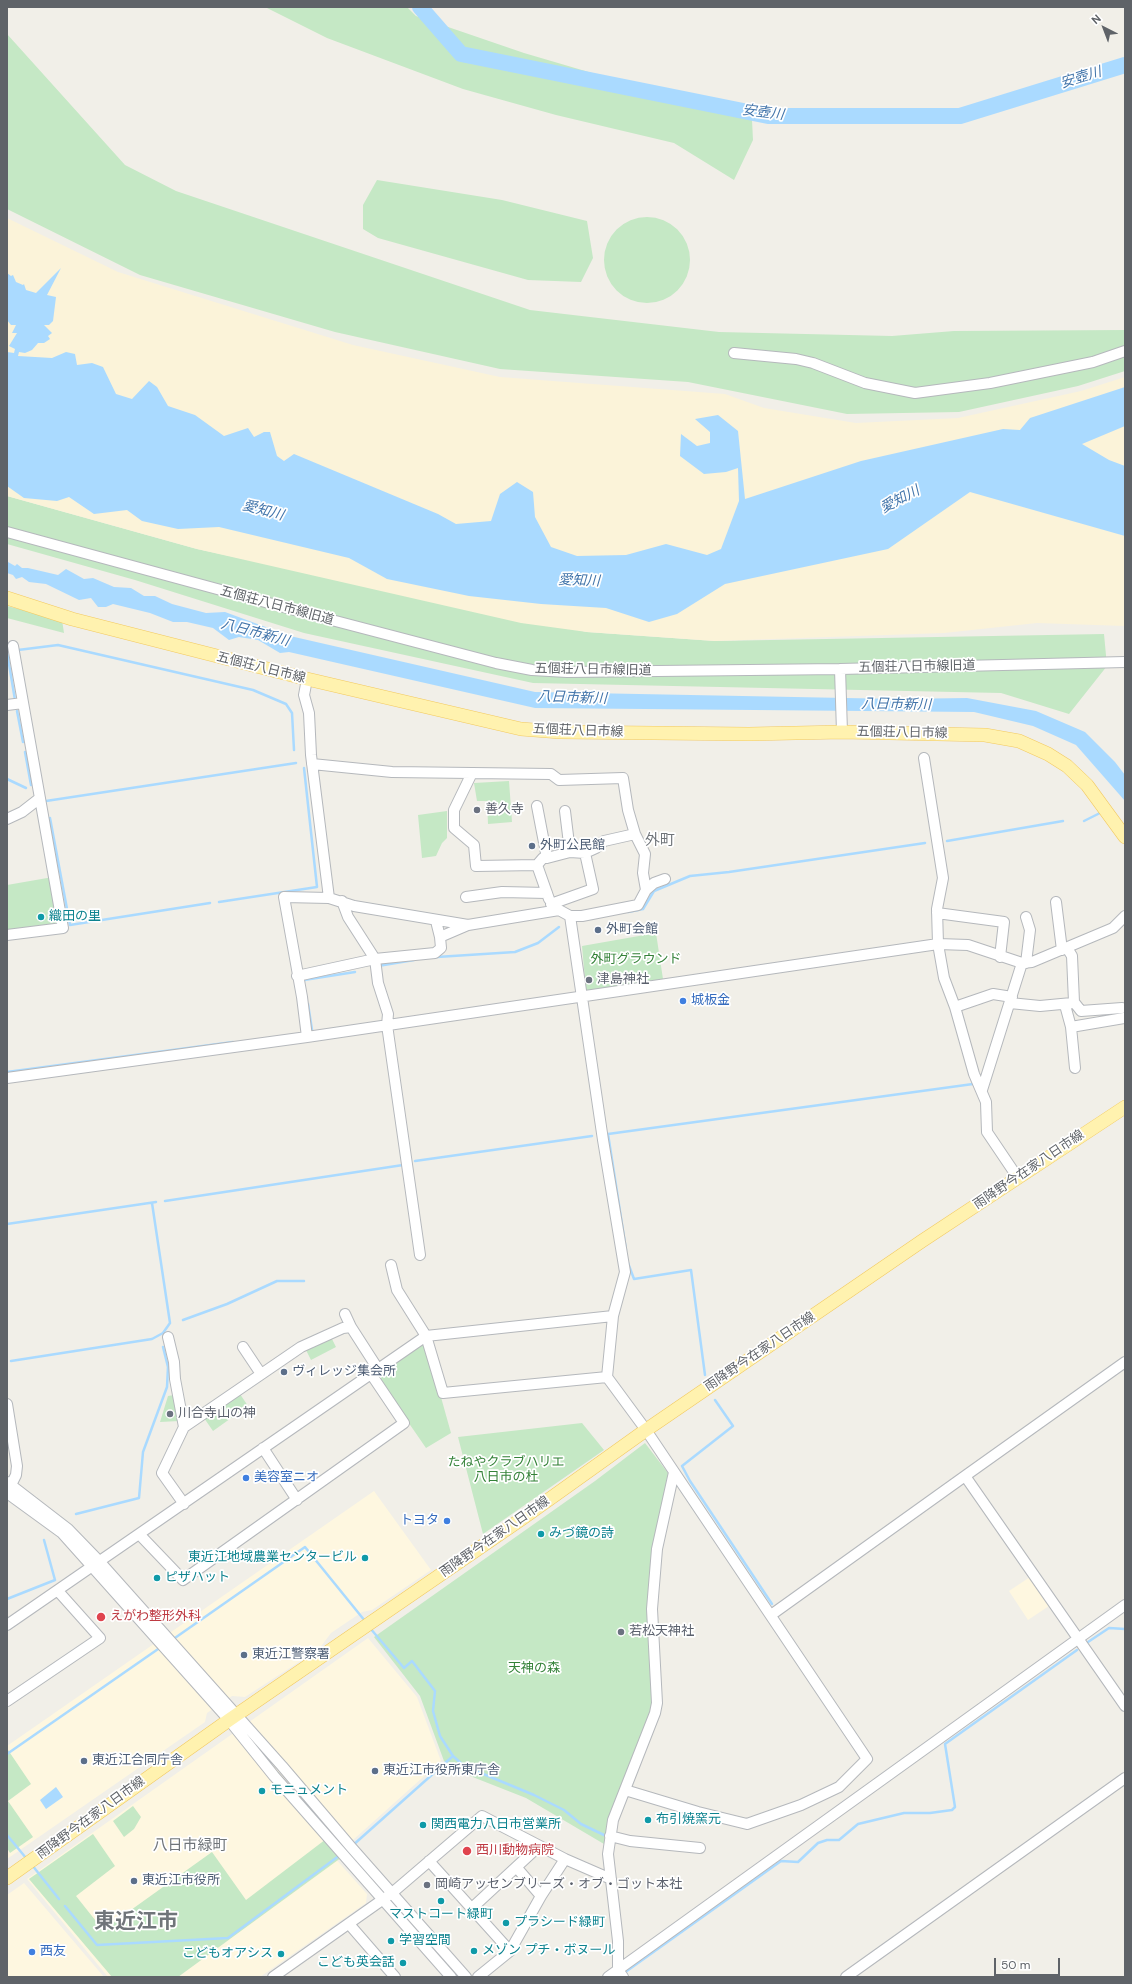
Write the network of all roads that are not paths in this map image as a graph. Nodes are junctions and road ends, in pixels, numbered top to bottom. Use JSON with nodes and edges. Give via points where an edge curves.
{"nodes":[{"id":1,"x":1125,"y":351,"type":"edge"},
{"id":2,"x":734,"y":353,"type":"dead end"},
{"id":3,"x":7,"y":532,"type":"edge"},
{"id":4,"x":7,"y":598,"type":"edge"},
{"id":5,"x":13,"y":646,"type":"dead end"},
{"id":6,"x":1125,"y":662,"type":"edge"},
{"id":7,"x":840,"y":674,"type":"junction"},
{"id":8,"x":307,"y":679,"type":"junction"},
{"id":9,"x":23,"y":703,"type":"junction"},
{"id":10,"x":7,"y":705,"type":"edge"},
{"id":11,"x":842,"y":728,"type":"junction"},
{"id":12,"x":924,"y":758,"type":"dead end"},
{"id":13,"x":312,"y":764,"type":"junction"},
{"id":14,"x":472,"y":774,"type":"junction"},
{"id":15,"x":40,"y":798,"type":"junction"},
{"id":16,"x":537,"y":806,"type":"dead end"},
{"id":17,"x":565,"y":811,"type":"dead end"},
{"id":18,"x":7,"y":819,"type":"edge"},
{"id":19,"x":635,"y":834,"type":"junction"},
{"id":20,"x":1125,"y":838,"type":"edge"},
{"id":21,"x":570,"y":852,"type":"junction"},
{"id":22,"x":585,"y":853,"type":"junction"},
{"id":23,"x":547,"y":858,"type":"junction"},
{"id":24,"x":537,"y":865,"type":"junction"},
{"id":25,"x":665,"y":879,"type":"dead end"},
{"id":26,"x":646,"y":890,"type":"junction"},
{"id":27,"x":547,"y":893,"type":"junction"},
{"id":28,"x":466,"y":896,"type":"dead end"},
{"id":29,"x":329,"y":898,"type":"junction"},
{"id":30,"x":342,"y":901,"type":"junction"},
{"id":31,"x":1056,"y":902,"type":"dead end"},
{"id":32,"x":555,"y":907,"type":"junction"},
{"id":33,"x":937,"y":912,"type":"junction"},
{"id":34,"x":570,"y":916,"type":"junction"},
{"id":35,"x":1125,"y":916,"type":"edge"},
{"id":36,"x":1026,"y":917,"type":"dead end"},
{"id":37,"x":436,"y":921,"type":"junction"},
{"id":38,"x":468,"y":925,"type":"junction"},
{"id":39,"x":7,"y":935,"type":"edge"},
{"id":40,"x":440,"y":937,"type":"junction"},
{"id":41,"x":938,"y":944,"type":"junction"},
{"id":42,"x":1065,"y":949,"type":"junction"},
{"id":43,"x":1000,"y":957,"type":"junction"},
{"id":44,"x":375,"y":959,"type":"junction"},
{"id":45,"x":1024,"y":963,"type":"junction"},
{"id":46,"x":297,"y":976,"type":"junction"},
{"id":47,"x":581,"y":996,"type":"junction"},
{"id":48,"x":1011,"y":1000,"type":"junction"},
{"id":49,"x":1070,"y":1003,"type":"junction"},
{"id":50,"x":955,"y":1007,"type":"junction"},
{"id":51,"x":1123,"y":1013,"type":"edge"},
{"id":52,"x":387,"y":1025,"type":"junction"},
{"id":53,"x":1072,"y":1027,"type":"junction"},
{"id":54,"x":307,"y":1037,"type":"junction"},
{"id":55,"x":1075,"y":1068,"type":"dead end"},
{"id":56,"x":7,"y":1078,"type":"edge"},
{"id":57,"x":982,"y":1090,"type":"junction"},
{"id":58,"x":1125,"y":1107,"type":"edge"},
{"id":59,"x":1018,"y":1178,"type":"junction"},
{"id":60,"x":420,"y":1255,"type":"dead end"},
{"id":61,"x":391,"y":1265,"type":"dead end"},
{"id":62,"x":345,"y":1314,"type":"dead end"},
{"id":63,"x":613,"y":1316,"type":"junction"},
{"id":64,"x":351,"y":1326,"type":"junction"},
{"id":65,"x":426,"y":1336,"type":"junction"},
{"id":66,"x":168,"y":1337,"type":"dead end"},
{"id":67,"x":243,"y":1347,"type":"dead end"},
{"id":68,"x":1125,"y":1362,"type":"edge"},
{"id":69,"x":375,"y":1371,"type":"junction"},
{"id":70,"x":261,"y":1374,"type":"junction"},
{"id":71,"x":607,"y":1377,"type":"junction"},
{"id":72,"x":7,"y":1404,"type":"edge"},
{"id":73,"x":184,"y":1427,"type":"junction"},
{"id":74,"x":646,"y":1430,"type":"junction"},
{"id":75,"x":263,"y":1448,"type":"junction"},
{"id":76,"x":674,"y":1472,"type":"junction"},
{"id":77,"x":965,"y":1476,"type":"junction"},
{"id":78,"x":8,"y":1486,"type":"edge"},
{"id":79,"x":297,"y":1500,"type":"junction"},
{"id":80,"x":184,"y":1504,"type":"junction"},
{"id":81,"x":139,"y":1534,"type":"junction"},
{"id":82,"x":96,"y":1564,"type":"junction"},
{"id":83,"x":58,"y":1591,"type":"junction"},
{"id":84,"x":1125,"y":1605,"type":"edge"},
{"id":85,"x":772,"y":1615,"type":"junction"},
{"id":86,"x":7,"y":1626,"type":"edge"},
{"id":87,"x":1078,"y":1640,"type":"junction"},
{"id":88,"x":7,"y":1701,"type":"edge"},
{"id":89,"x":1125,"y":1706,"type":"edge"},
{"id":90,"x":233,"y":1718,"type":"junction"},
{"id":91,"x":1125,"y":1778,"type":"edge"},
{"id":92,"x":625,"y":1790,"type":"junction"},
{"id":93,"x":610,"y":1836,"type":"junction"},
{"id":94,"x":539,"y":1846,"type":"junction"},
{"id":95,"x":700,"y":1848,"type":"dead end"},
{"id":96,"x":565,"y":1859,"type":"junction"},
{"id":97,"x":429,"y":1861,"type":"junction"},
{"id":98,"x":517,"y":1868,"type":"junction"},
{"id":99,"x":7,"y":1878,"type":"edge"},
{"id":100,"x":611,"y":1879,"type":"junction"},
{"id":101,"x":392,"y":1893,"type":"junction"},
{"id":102,"x":540,"y":1896,"type":"junction"},
{"id":103,"x":383,"y":1900,"type":"junction"},
{"id":104,"x":472,"y":1908,"type":"junction"},
{"id":105,"x":349,"y":1924,"type":"junction"},
{"id":106,"x":510,"y":1951,"type":"junction"},
{"id":107,"x":620,"y":1974,"type":"edge"},
{"id":108,"x":393,"y":1976,"type":"edge"},
{"id":109,"x":273,"y":1977,"type":"edge"},
{"id":110,"x":451,"y":1977,"type":"edge"},
{"id":111,"x":466,"y":1977,"type":"edge"},
{"id":112,"x":478,"y":1977,"type":"edge"},
{"id":113,"x":608,"y":1977,"type":"edge"},
{"id":114,"x":846,"y":1977,"type":"edge"}],
"edges":[{"from":1,"to":2,"type":"street","via":[[1093,362],[990,383],[915,393],[865,383],[796,359]]},
{"from":3,"to":7,"type":"street","name":"五個荘八日市線旧道","via":[[324,618],[532,670]]},
{"from":4,"to":8,"type":"main road","name":"五個荘八日市線","via":[[72,619]]},
{"from":5,"to":9,"type":"street"},
{"from":6,"to":7,"type":"street","name":"五個荘八日市線旧道"},
{"from":7,"to":11,"type":"street"},
{"from":8,"to":11,"type":"main road","name":"五個荘八日市線","via":[[521,729],[560,732],[733,734]]},
{"from":8,"to":13,"type":"street","via":[[304,695],[309,713]]},
{"from":9,"to":10,"type":"street"},
{"from":9,"to":15,"type":"street"},
{"from":11,"to":20,"type":"main road","name":"五個荘八日市線","via":[[985,735],[1019,741],[1067,766],[1086,785]]},
{"from":12,"to":33,"type":"street","via":[[943,878]]},
{"from":13,"to":14,"type":"street","via":[[392,772]]},
{"from":13,"to":29,"type":"street"},
{"from":14,"to":19,"type":"street","via":[[551,774],[559,780],[623,778]]},
{"from":14,"to":24,"type":"street","via":[[454,810],[454,828],[474,845],[476,866]]},
{"from":15,"to":18,"type":"street","via":[[22,812]]},
{"from":15,"to":39,"type":"street","via":[[63,928]]},
{"from":16,"to":23,"type":"street"},
{"from":17,"to":21,"type":"street"},
{"from":19,"to":22,"type":"street","via":[[604,840],[596,848]]},
{"from":19,"to":26,"type":"street","via":[[645,854]]},
{"from":21,"to":22,"type":"street"},
{"from":21,"to":23,"type":"street"},
{"from":22,"to":32,"type":"street","via":[[593,889]]},
{"from":23,"to":24,"type":"street","via":[[543,858]]},
{"from":24,"to":27,"type":"street"},
{"from":25,"to":26,"type":"street","via":[[654,883]]},
{"from":26,"to":34,"type":"street","via":[[638,905],[593,915]]},
{"from":27,"to":28,"type":"street","via":[[502,892]]},
{"from":27,"to":32,"type":"street"},
{"from":29,"to":30,"type":"street"},
{"from":29,"to":46,"type":"street","via":[[284,897]]},
{"from":30,"to":37,"type":"street","via":[[354,906]]},
{"from":30,"to":44,"type":"street","via":[[348,917]]},
{"from":31,"to":42,"type":"street"},
{"from":32,"to":34,"type":"street"},
{"from":32,"to":38,"type":"street"},
{"from":33,"to":41,"type":"street"},
{"from":33,"to":43,"type":"street","via":[[1004,922]]},
{"from":34,"to":47,"type":"street"},
{"from":35,"to":42,"type":"street","via":[[1113,928]]},
{"from":36,"to":45,"type":"street","via":[[1030,930]]},
{"from":37,"to":38,"type":"street"},
{"from":37,"to":40,"type":"street"},
{"from":38,"to":40,"type":"street"},
{"from":40,"to":44,"type":"street","via":[[441,948],[435,953]]},
{"from":41,"to":43,"type":"street","via":[[968,945]]},
{"from":41,"to":47,"type":"street"},
{"from":41,"to":50,"type":"street","via":[[944,978]]},
{"from":42,"to":45,"type":"street"},
{"from":42,"to":49,"type":"street","via":[[1072,956]]},
{"from":43,"to":45,"type":"street"},
{"from":44,"to":46,"type":"street"},
{"from":44,"to":52,"type":"street","via":[[378,983],[388,1014]]},
{"from":45,"to":48,"type":"street"},
{"from":46,"to":54,"type":"street"},
{"from":47,"to":52,"type":"street"},
{"from":47,"to":63,"type":"street","via":[[625,1272]]},
{"from":48,"to":49,"type":"street","via":[[1040,1006]]},
{"from":48,"to":50,"type":"street","via":[[993,994]]},
{"from":48,"to":57,"type":"street"},
{"from":49,"to":51,"type":"street","via":[[1081,1011]]},
{"from":49,"to":53,"type":"street"},
{"from":50,"to":57,"type":"street","via":[[974,1074]]},
{"from":51,"to":53,"type":"street"},
{"from":52,"to":54,"type":"street"},
{"from":52,"to":60,"type":"street"},
{"from":53,"to":55,"type":"street"},
{"from":54,"to":56,"type":"street"},
{"from":57,"to":59,"type":"street","via":[[986,1102],[987,1132]]},
{"from":58,"to":59,"type":"main road","name":"雨降野今在家八日市線"},
{"from":59,"to":74,"type":"main road","name":"雨降野今在家八日市線"},
{"from":61,"to":65,"type":"street","via":[[397,1290]]},
{"from":62,"to":64,"type":"street"},
{"from":63,"to":65,"type":"street"},
{"from":63,"to":71,"type":"street"},
{"from":64,"to":69,"type":"street"},
{"from":64,"to":70,"type":"street","via":[[301,1347]]},
{"from":65,"to":69,"type":"street"},
{"from":65,"to":71,"type":"street","via":[[443,1393]]},
{"from":66,"to":73,"type":"street"},
{"from":67,"to":70,"type":"street"},
{"from":68,"to":77,"type":"street"},
{"from":69,"to":75,"type":"street"},
{"from":69,"to":79,"type":"street","via":[[404,1423]]},
{"from":70,"to":73,"type":"street"},
{"from":71,"to":74,"type":"street"},
{"from":72,"to":78,"type":"street","via":[[16,1466],[16,1475]]},
{"from":73,"to":80,"type":"street","via":[[162,1473]]},
{"from":74,"to":76,"type":"street"},
{"from":74,"to":90,"type":"main road","name":"雨降野今在家八日市線"},
{"from":75,"to":79,"type":"street"},
{"from":75,"to":80,"type":"street"},
{"from":76,"to":85,"type":"street"},
{"from":76,"to":92,"type":"street","via":[[657,1549],[652,1609],[657,1703]]},
{"from":77,"to":85,"type":"street"},
{"from":77,"to":87,"type":"street"},
{"from":78,"to":82,"type":"street","via":[[68,1528]]},
{"from":79,"to":81,"type":"street","via":[[183,1580]]},
{"from":80,"to":81,"type":"street"},
{"from":81,"to":82,"type":"street"},
{"from":82,"to":83,"type":"street"},
{"from":82,"to":90,"type":"street"},
{"from":83,"to":86,"type":"street"},
{"from":83,"to":88,"type":"street","via":[[100,1638]]},
{"from":84,"to":87,"type":"street"},
{"from":85,"to":92,"type":"street","via":[[867,1759],[839,1787],[801,1805],[747,1824]]},
{"from":87,"to":89,"type":"street"},
{"from":87,"to":107,"type":"street"},
{"from":90,"to":99,"type":"main road","name":"雨降野今在家八日市線"},
{"from":90,"to":101,"type":"street"},
{"from":90,"to":103,"type":"street","via":[[274,1776]]},
{"from":91,"to":114,"type":"street"},
{"from":92,"to":93,"type":"street","via":[[613,1820]]},
{"from":93,"to":95,"type":"street","via":[[630,1841]]},
{"from":93,"to":100,"type":"street","via":[[608,1854]]},
{"from":94,"to":96,"type":"street"},
{"from":94,"to":97,"type":"street","via":[[482,1816]]},
{"from":94,"to":98,"type":"street"},
{"from":96,"to":100,"type":"street"},
{"from":96,"to":102,"type":"street"},
{"from":97,"to":101,"type":"street"},
{"from":97,"to":104,"type":"street"},
{"from":98,"to":102,"type":"street"},
{"from":98,"to":104,"type":"street"},
{"from":100,"to":107,"type":"street"},
{"from":101,"to":103,"type":"street"},
{"from":101,"to":111,"type":"street"},
{"from":102,"to":106,"type":"street"},
{"from":103,"to":105,"type":"street"},
{"from":103,"to":110,"type":"street"},
{"from":104,"to":106,"type":"street"},
{"from":105,"to":108,"type":"street"},
{"from":105,"to":109,"type":"street"},
{"from":106,"to":112,"type":"street"},
{"from":107,"to":113,"type":"street"}]}
